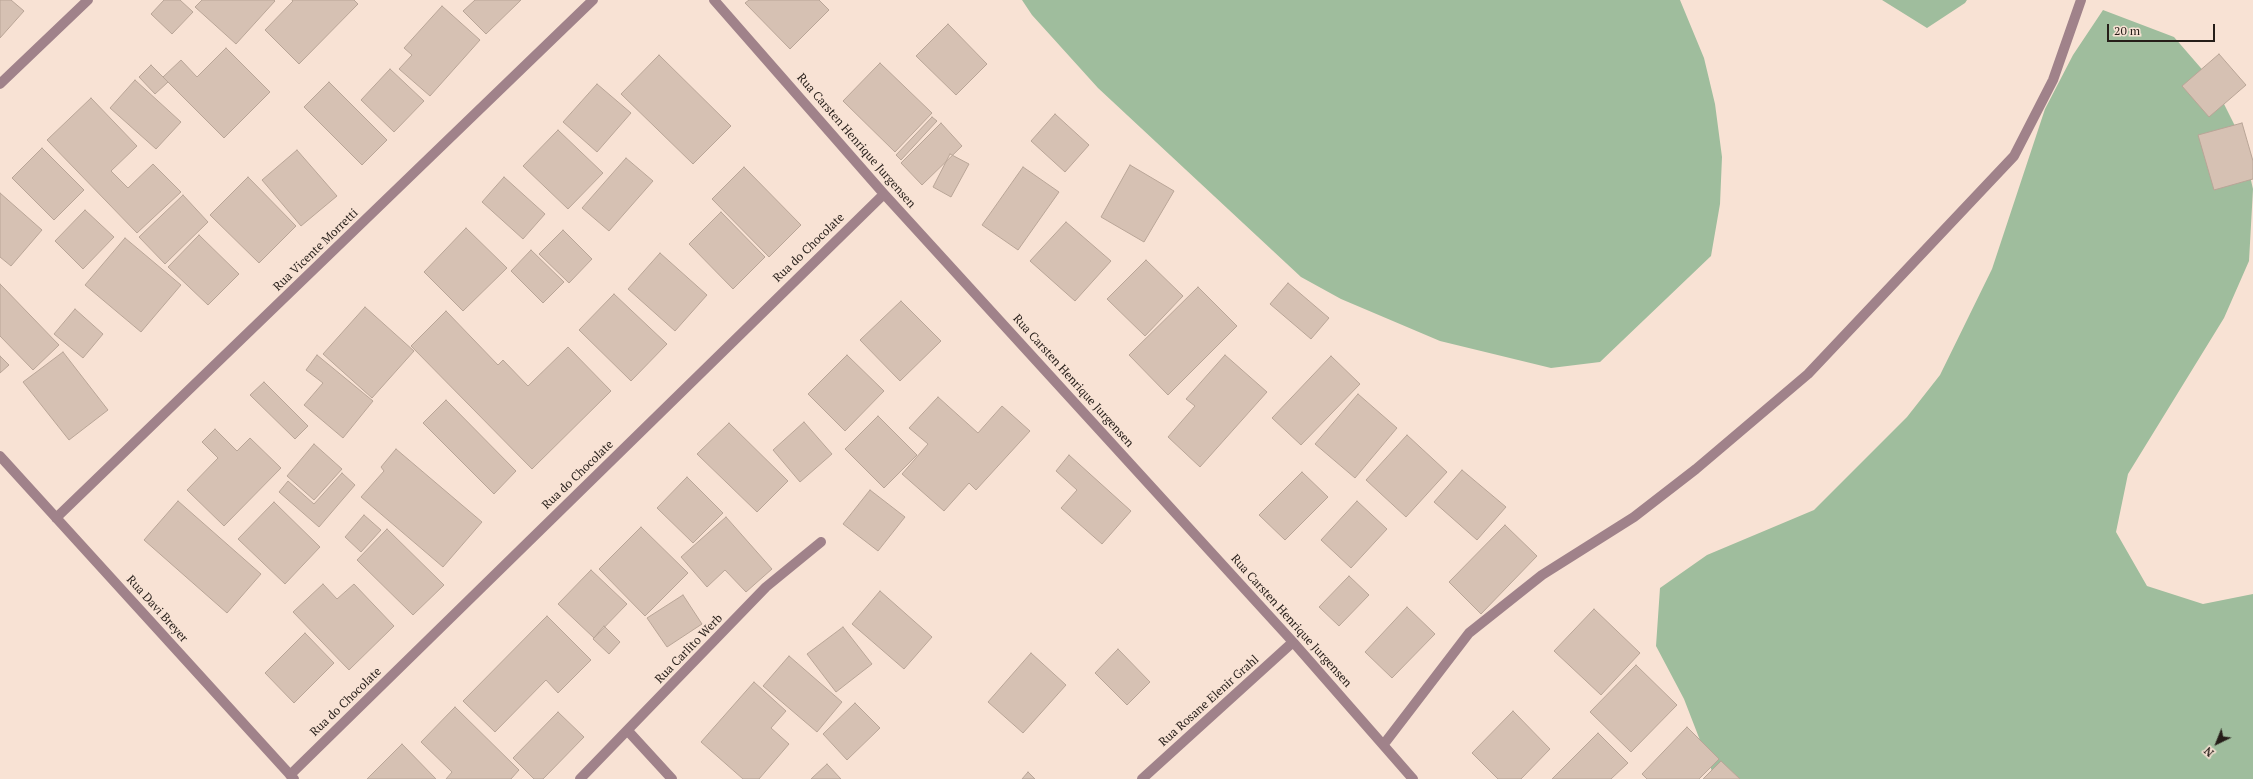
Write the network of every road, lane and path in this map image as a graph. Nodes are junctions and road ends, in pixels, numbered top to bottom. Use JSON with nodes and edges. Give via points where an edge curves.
{"nodes":[{"id":1,"x":88,"y":0,"type":"edge"},
{"id":2,"x":594,"y":0,"type":"edge"},
{"id":3,"x":714,"y":0,"type":"edge"},
{"id":4,"x":2081,"y":0,"type":"edge"},
{"id":5,"x":0,"y":84,"type":"edge"},
{"id":6,"x":884,"y":194,"type":"junction"},
{"id":7,"x":0,"y":456,"type":"edge"},
{"id":8,"x":56,"y":518,"type":"junction"},
{"id":9,"x":821,"y":542,"type":"dead end"},
{"id":10,"x":1293,"y":642,"type":"junction"},
{"id":11,"x":628,"y":732,"type":"junction"},
{"id":12,"x":1384,"y":744,"type":"junction"},
{"id":13,"x":292,"y":777,"type":"edge"},
{"id":14,"x":580,"y":779,"type":"edge"},
{"id":15,"x":672,"y":779,"type":"edge"},
{"id":16,"x":1142,"y":779,"type":"edge"},
{"id":17,"x":1413,"y":779,"type":"edge"}],
"edges":[{"from":1,"to":5,"type":"street"},
{"from":2,"to":8,"type":"street","name":"Rua Vicente Morretti"},
{"from":3,"to":6,"type":"street","name":"Rua Carsten Henrique Jurgensen"},
{"from":4,"to":12,"type":"street","via":[[2053,80],[2009,162],[1808,374],[1696,469],[1634,517],[1542,575],[1469,633]]},
{"from":6,"to":10,"type":"street","name":"Rua Carsten Henrique Jurgensen"},
{"from":6,"to":13,"type":"street","name":"Rua do Chocolate"},
{"from":7,"to":8,"type":"street","name":"Rua Davi Breyer"},
{"from":8,"to":13,"type":"street","name":"Rua Davi Breyer"},
{"from":9,"to":11,"type":"street","name":"Rua Carlito Werb","via":[[766,587]]},
{"from":10,"to":12,"type":"street","name":"Rua Carsten Henrique Jurgensen"},
{"from":10,"to":16,"type":"street","name":"Rua Rosane Elenir Grahl"},
{"from":11,"to":14,"type":"street","name":"Rua Carlito Werb"},
{"from":11,"to":15,"type":"street"},
{"from":12,"to":17,"type":"street","name":"Rua Carsten Henrique Jurgensen"}]}
